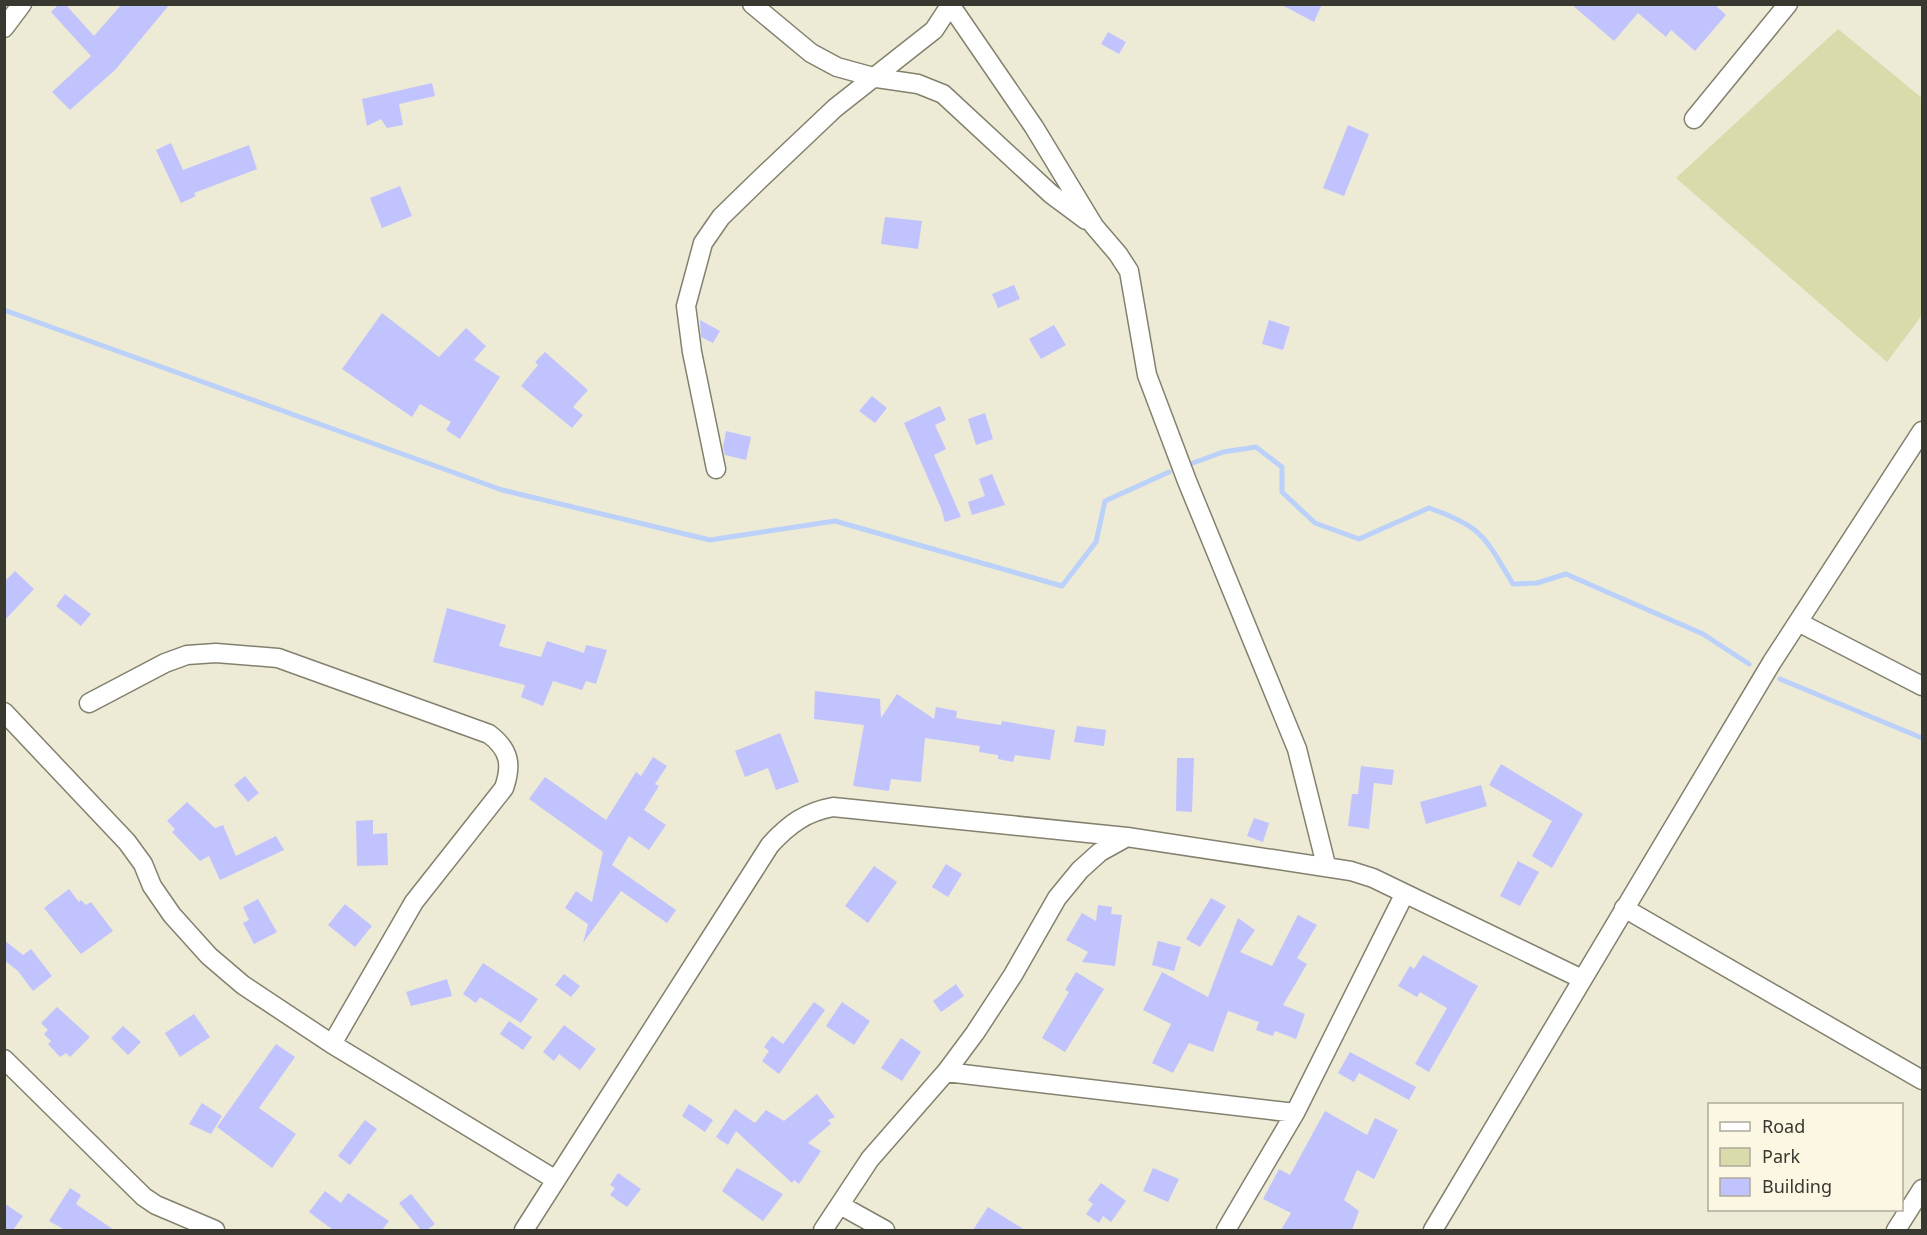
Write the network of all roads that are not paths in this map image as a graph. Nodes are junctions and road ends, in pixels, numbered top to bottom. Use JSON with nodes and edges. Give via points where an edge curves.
{"nodes":[{"id":1,"x":22,"y":4,"type":"edge"},
{"id":2,"x":752,"y":4,"type":"edge"},
{"id":3,"x":1788,"y":4,"type":"edge"},
{"id":4,"x":951,"y":5,"type":"edge"},
{"id":5,"x":4,"y":28,"type":"edge"},
{"id":6,"x":877,"y":78,"type":"junction"},
{"id":7,"x":1694,"y":119,"type":"dead end"},
{"id":8,"x":1094,"y":226,"type":"junction"},
{"id":9,"x":1923,"y":431,"type":"edge"},
{"id":10,"x":716,"y":469,"type":"dead end"},
{"id":11,"x":1798,"y":622,"type":"junction"},
{"id":12,"x":1923,"y":686,"type":"edge"},
{"id":13,"x":89,"y":703,"type":"dead end"},
{"id":14,"x":4,"y":712,"type":"edge"},
{"id":15,"x":1127,"y":837,"type":"junction"},
{"id":16,"x":1326,"y":865,"type":"junction"},
{"id":17,"x":1404,"y":895,"type":"junction"},
{"id":18,"x":1624,"y":908,"type":"junction"},
{"id":19,"x":1582,"y":979,"type":"junction"},
{"id":20,"x":332,"y":1044,"type":"junction"},
{"id":21,"x":4,"y":1059,"type":"edge"},
{"id":22,"x":946,"y":1072,"type":"junction"},
{"id":23,"x":1923,"y":1080,"type":"edge"},
{"id":24,"x":1295,"y":1113,"type":"junction"},
{"id":25,"x":556,"y":1180,"type":"junction"},
{"id":26,"x":1923,"y":1189,"type":"edge"},
{"id":27,"x":840,"y":1205,"type":"junction"},
{"id":28,"x":215,"y":1230,"type":"edge"},
{"id":29,"x":524,"y":1230,"type":"edge"},
{"id":30,"x":824,"y":1230,"type":"edge"},
{"id":31,"x":885,"y":1230,"type":"edge"},
{"id":32,"x":1226,"y":1230,"type":"edge"},
{"id":33,"x":1433,"y":1230,"type":"edge"},
{"id":34,"x":1896,"y":1230,"type":"edge"}],
"edges":[{"from":1,"to":5,"type":"street"},
{"from":2,"to":6,"type":"street","via":[[811,53],[837,67]]},
{"from":3,"to":7,"type":"street"},
{"from":4,"to":6,"type":"street","via":[[934,30]]},
{"from":4,"to":8,"type":"street","via":[[1034,127]]},
{"from":6,"to":8,"type":"street","via":[[918,84],[944,94],[1051,194]]},
{"from":6,"to":10,"type":"street","via":[[835,108],[759,180],[721,217],[703,243],[686,306]]},
{"from":8,"to":16,"type":"street","via":[[1129,271],[1147,375],[1297,749]]},
{"from":9,"to":11,"type":"street"},
{"from":11,"to":12,"type":"street"},
{"from":11,"to":18,"type":"street"},
{"from":13,"to":20,"type":"street","via":[[165,663],[187,655],[216,652],[278,658],[489,734],[500,742],[509,764],[504,788],[414,902]]},
{"from":14,"to":20,"type":"street","via":[[127,842],[172,915],[209,956],[243,985]]},
{"from":15,"to":16,"type":"street"},
{"from":15,"to":22,"type":"street","via":[[1100,852],[1057,898],[1013,975]]},
{"from":15,"to":25,"type":"street","via":[[833,807],[811,811],[787,826],[770,845]]},
{"from":16,"to":17,"type":"street","via":[[1373,878]]},
{"from":17,"to":19,"type":"street"},
{"from":17,"to":24,"type":"street"},
{"from":18,"to":19,"type":"street"},
{"from":18,"to":23,"type":"street"},
{"from":19,"to":33,"type":"street"},
{"from":20,"to":25,"type":"street"},
{"from":21,"to":28,"type":"street","via":[[144,1197]]},
{"from":22,"to":24,"type":"street"},
{"from":22,"to":27,"type":"street","via":[[870,1160]]},
{"from":24,"to":32,"type":"street"},
{"from":25,"to":29,"type":"street"},
{"from":26,"to":34,"type":"street"},
{"from":27,"to":30,"type":"street"},
{"from":27,"to":31,"type":"street"}]}
